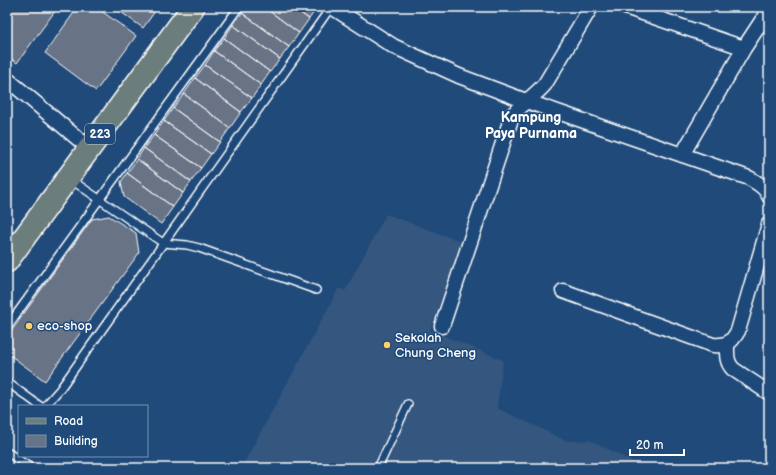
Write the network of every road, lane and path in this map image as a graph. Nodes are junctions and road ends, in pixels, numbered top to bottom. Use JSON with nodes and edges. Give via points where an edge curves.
{"nodes":[{"id":1,"x":192,"y":7,"type":"edge"},
{"id":2,"x":239,"y":7,"type":"edge"},
{"id":3,"x":332,"y":7,"type":"edge"},
{"id":4,"x":591,"y":7,"type":"edge"},
{"id":5,"x":625,"y":7,"type":"edge"},
{"id":6,"x":769,"y":10,"type":"edge"},
{"id":7,"x":744,"y":48,"type":"junction"},
{"id":8,"x":7,"y":79,"type":"edge"},
{"id":9,"x":526,"y":101,"type":"junction"},
{"id":10,"x":89,"y":148,"type":"junction"},
{"id":11,"x":682,"y":155,"type":"junction"},
{"id":12,"x":68,"y":178,"type":"junction"},
{"id":13,"x":769,"y":196,"type":"edge"},
{"id":14,"x":99,"y":199,"type":"junction"},
{"id":15,"x":769,"y":224,"type":"edge"},
{"id":16,"x":163,"y":243,"type":"junction"},
{"id":17,"x":7,"y":261,"type":"edge"},
{"id":18,"x":316,"y":290,"type":"dead end"},
{"id":19,"x":563,"y":291,"type":"dead end"},
{"id":20,"x":442,"y":326,"type":"dead end"},
{"id":21,"x":7,"y":327,"type":"edge"},
{"id":22,"x":727,"y":344,"type":"junction"},
{"id":23,"x":7,"y":382,"type":"edge"},
{"id":24,"x":769,"y":393,"type":"edge"},
{"id":25,"x":408,"y":404,"type":"dead end"},
{"id":26,"x":39,"y":405,"type":"edge"},
{"id":27,"x":46,"y":405,"type":"edge"},
{"id":28,"x":7,"y":452,"type":"edge"},
{"id":29,"x":31,"y":468,"type":"edge"},
{"id":30,"x":378,"y":468,"type":"edge"}],
"edges":[{"from":1,"to":10,"type":"main road","number":"223"},
{"from":2,"to":14,"type":"lane"},
{"from":3,"to":9,"type":"street","via":[[393,46],[459,76]]},
{"from":3,"to":16,"type":"lane"},
{"from":4,"to":9,"type":"street","via":[[545,84]]},
{"from":5,"to":7,"type":"street"},
{"from":6,"to":7,"type":"street"},
{"from":7,"to":11,"type":"street"},
{"from":8,"to":10,"type":"street"},
{"from":9,"to":11,"type":"street"},
{"from":9,"to":20,"type":"street","via":[[512,116]]},
{"from":10,"to":12,"type":"main road","number":"223"},
{"from":11,"to":13,"type":"street","via":[[749,178],[767,191]]},
{"from":12,"to":14,"type":"lane"},
{"from":12,"to":17,"type":"main road","number":"223"},
{"from":14,"to":16,"type":"lane"},
{"from":14,"to":21,"type":"lane"},
{"from":15,"to":22,"type":"street","via":[[738,331]]},
{"from":16,"to":18,"type":"lane","via":[[187,244]]},
{"from":16,"to":27,"type":"lane","via":[[60,389]]},
{"from":19,"to":22,"type":"street","via":[[713,345]]},
{"from":22,"to":24,"type":"street","via":[[728,365]]},
{"from":23,"to":26,"type":"lane"},
{"from":25,"to":30,"type":"lane"},
{"from":28,"to":29,"type":"lane"}]}
